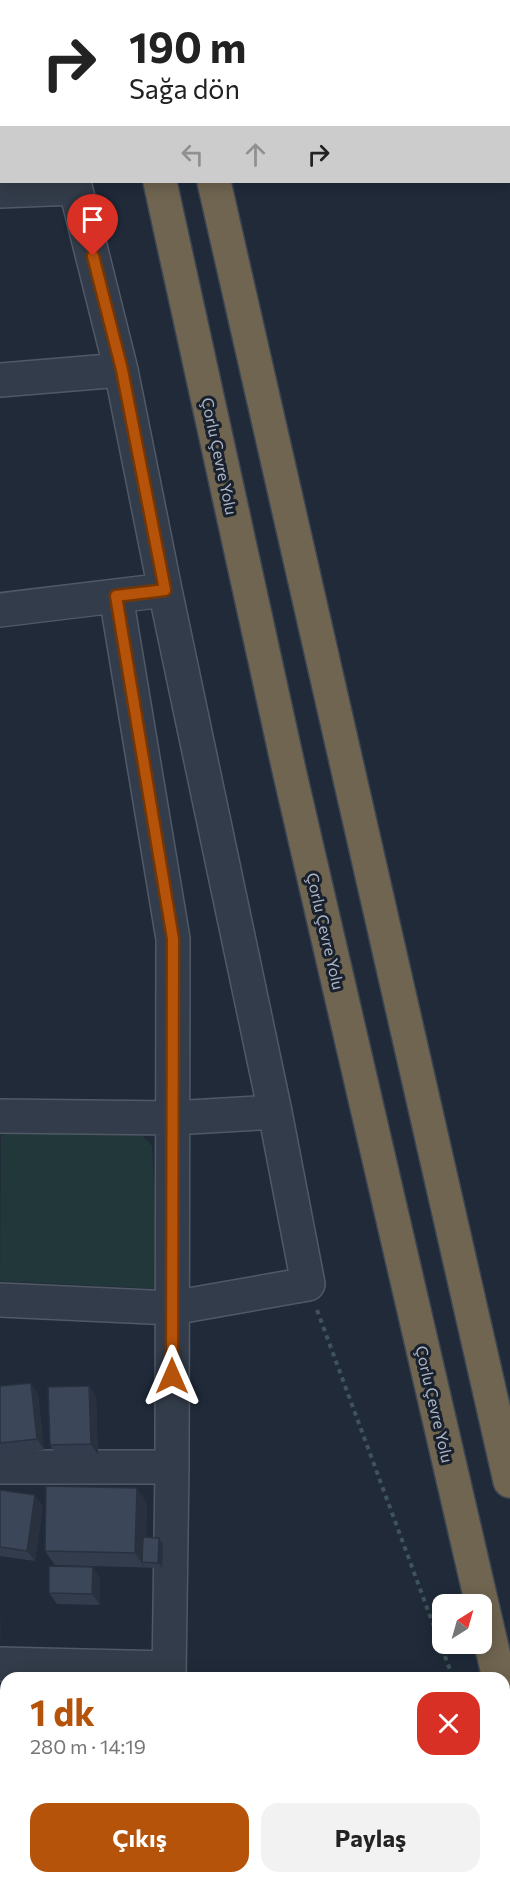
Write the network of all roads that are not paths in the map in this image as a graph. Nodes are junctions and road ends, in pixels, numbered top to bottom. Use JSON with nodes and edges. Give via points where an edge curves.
{"nodes":[{"id":1,"x":160,"y":183,"type":"edge"},
{"id":2,"x":214,"y":183,"type":"edge"},
{"id":3,"x":75,"y":185,"type":"edge"},
{"id":4,"x":0,"y":191,"type":"edge"},
{"id":5,"x":122,"y":370,"type":"junction"},
{"id":6,"x":0,"y":380,"type":"edge"},
{"id":7,"x":165,"y":590,"type":"junction"},
{"id":8,"x":116,"y":596,"type":"junction"},
{"id":9,"x":0,"y":610,"type":"edge"},
{"id":10,"x":275,"y":1112,"type":"junction"},
{"id":11,"x":0,"y":1116,"type":"edge"},
{"id":12,"x":173,"y":1118,"type":"junction"},
{"id":13,"x":0,"y":1300,"type":"edge"},
{"id":14,"x":172,"y":1308,"type":"junction"},
{"id":15,"x":0,"y":1467,"type":"edge"},
{"id":16,"x":172,"y":1467,"type":"junction"},
{"id":17,"x":510,"y":1481,"type":"edge"},
{"id":18,"x":0,"y":1664,"type":"edge"},
{"id":19,"x":150,"y":1672,"type":"edge"},
{"id":20,"x":169,"y":1672,"type":"edge"},
{"id":21,"x":498,"y":1672,"type":"edge"}],
"edges":[{"from":1,"to":21,"type":"highway","name":"Çorlu Çevre Yolu","via":[[289,770]]},
{"from":2,"to":17,"type":"highway"},
{"from":3,"to":4,"type":"street"},
{"from":3,"to":5,"type":"street"},
{"from":5,"to":6,"type":"street"},
{"from":5,"to":7,"type":"street"},
{"from":7,"to":8,"type":"street"},
{"from":7,"to":10,"type":"street"},
{"from":8,"to":9,"type":"street"},
{"from":8,"to":12,"type":"street","via":[[173,939]]},
{"from":10,"to":12,"type":"street"},
{"from":10,"to":14,"type":"street","via":[[308,1284]]},
{"from":11,"to":12,"type":"street"},
{"from":12,"to":14,"type":"street"},
{"from":13,"to":14,"type":"street"},
{"from":14,"to":16,"type":"street"},
{"from":15,"to":16,"type":"street"},
{"from":16,"to":20,"type":"street"},
{"from":18,"to":19,"type":"street"}]}
